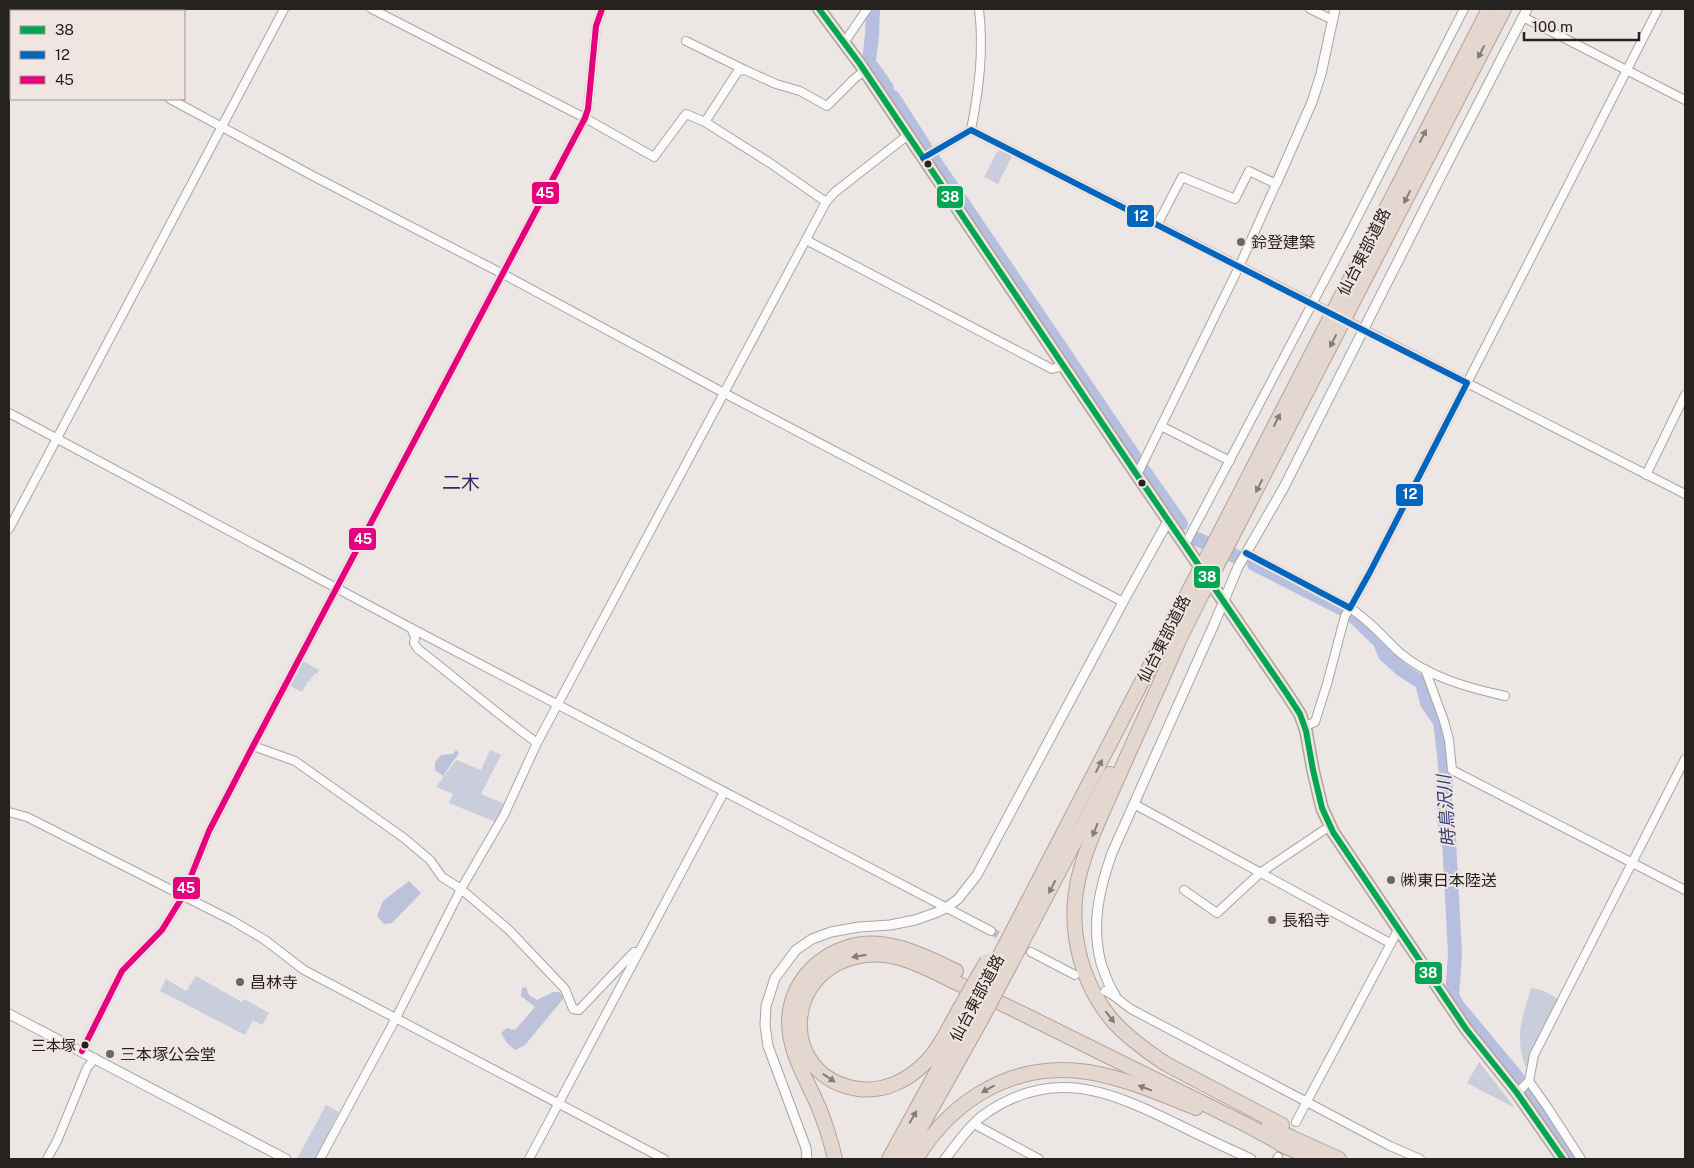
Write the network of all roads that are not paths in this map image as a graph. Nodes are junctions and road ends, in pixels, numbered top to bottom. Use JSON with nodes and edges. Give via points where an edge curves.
{"nodes":[{"id":1,"x":45,"y":9,"type":"edge"},
{"id":2,"x":284,"y":9,"type":"edge"},
{"id":3,"x":372,"y":9,"type":"edge"},
{"id":4,"x":602,"y":9,"type":"edge"},
{"id":5,"x":819,"y":9,"type":"edge"},
{"id":6,"x":867,"y":9,"type":"edge"},
{"id":7,"x":979,"y":9,"type":"edge"},
{"id":8,"x":1310,"y":9,"type":"edge"},
{"id":9,"x":1335,"y":9,"type":"edge"},
{"id":10,"x":1464,"y":9,"type":"edge"},
{"id":11,"x":1489,"y":9,"type":"edge"},
{"id":12,"x":1504,"y":9,"type":"edge"},
{"id":13,"x":1658,"y":9,"type":"edge"},
{"id":14,"x":50,"y":10,"type":"edge"},
{"id":15,"x":1525,"y":13,"type":"edge"},
{"id":16,"x":1333,"y":20,"type":"junction"},
{"id":17,"x":686,"y":41,"type":"dead end"},
{"id":18,"x":844,"y":43,"type":"junction"},
{"id":19,"x":745,"y":70,"type":"junction"},
{"id":20,"x":1627,"y":70,"type":"junction"},
{"id":21,"x":864,"y":71,"type":"junction"},
{"id":22,"x":172,"y":100,"type":"edge"},
{"id":23,"x":1685,"y":100,"type":"edge"},
{"id":24,"x":585,"y":118,"type":"junction"},
{"id":25,"x":705,"y":122,"type":"junction"},
{"id":26,"x":222,"y":126,"type":"junction"},
{"id":27,"x":971,"y":130,"type":"junction"},
{"id":28,"x":908,"y":135,"type":"junction"},
{"id":29,"x":923,"y":158,"type":"junction"},
{"id":30,"x":1276,"y":184,"type":"junction"},
{"id":31,"x":826,"y":202,"type":"junction"},
{"id":32,"x":1157,"y":225,"type":"junction"},
{"id":33,"x":806,"y":240,"type":"junction"},
{"id":34,"x":1239,"y":267,"type":"junction"},
{"id":35,"x":503,"y":274,"type":"junction"},
{"id":36,"x":1312,"y":304,"type":"junction"},
{"id":37,"x":1324,"y":310,"type":"dead end"},
{"id":38,"x":1351,"y":323,"type":"dead end"},
{"id":39,"x":1363,"y":330,"type":"junction"},
{"id":40,"x":1064,"y":366,"type":"junction"},
{"id":41,"x":1467,"y":383,"type":"junction"},
{"id":42,"x":724,"y":393,"type":"junction"},
{"id":43,"x":1685,"y":395,"type":"edge"},
{"id":44,"x":1677,"y":412,"type":"junction"},
{"id":45,"x":9,"y":413,"type":"edge"},
{"id":46,"x":1685,"y":416,"type":"edge"},
{"id":47,"x":1161,"y":426,"type":"junction"},
{"id":48,"x":57,"y":438,"type":"junction"},
{"id":49,"x":1230,"y":461,"type":"junction"},
{"id":50,"x":1646,"y":474,"type":"junction"},
{"id":51,"x":1136,"y":475,"type":"junction"},
{"id":52,"x":1685,"y":494,"type":"edge"},
{"id":53,"x":1168,"y":521,"type":"junction"},
{"id":54,"x":9,"y":529,"type":"edge"},
{"id":55,"x":1185,"y":545,"type":"junction"},
{"id":56,"x":1221,"y":545,"type":"junction"},
{"id":57,"x":1246,"y":553,"type":"junction"},
{"id":58,"x":336,"y":588,"type":"junction"},
{"id":59,"x":1224,"y":601,"type":"junction"},
{"id":60,"x":1123,"y":602,"type":"junction"},
{"id":61,"x":1350,"y":608,"type":"junction"},
{"id":62,"x":411,"y":628,"type":"junction"},
{"id":63,"x":1178,"y":642,"type":"junction"},
{"id":64,"x":1425,"y":669,"type":"junction"},
{"id":65,"x":1506,"y":696,"type":"dead end"},
{"id":66,"x":558,"y":704,"type":"junction"},
{"id":67,"x":1305,"y":726,"type":"junction"},
{"id":68,"x":537,"y":743,"type":"junction"},
{"id":69,"x":253,"y":746,"type":"junction"},
{"id":70,"x":1685,"y":759,"type":"edge"},
{"id":71,"x":724,"y":792,"type":"junction"},
{"id":72,"x":1134,"y":804,"type":"junction"},
{"id":73,"x":9,"y":812,"type":"edge"},
{"id":74,"x":1330,"y":826,"type":"junction"},
{"id":75,"x":1632,"y":864,"type":"junction"},
{"id":76,"x":1260,"y":872,"type":"junction"},
{"id":77,"x":461,"y":889,"type":"junction"},
{"id":78,"x":1184,"y":890,"type":"dead end"},
{"id":79,"x":1685,"y":890,"type":"edge"},
{"id":80,"x":184,"y":896,"type":"junction"},
{"id":81,"x":946,"y":908,"type":"junction"},
{"id":82,"x":991,"y":930,"type":"tunnel mouth"},
{"id":83,"x":1398,"y":930,"type":"junction"},
{"id":84,"x":1390,"y":944,"type":"junction"},
{"id":85,"x":639,"y":952,"type":"junction"},
{"id":86,"x":1031,"y":952,"type":"tunnel mouth"},
{"id":87,"x":997,"y":965,"type":"junction"},
{"id":88,"x":1074,"y":975,"type":"dead end"},
{"id":89,"x":1105,"y":991,"type":"dead end"},
{"id":90,"x":1115,"y":995,"type":"junction"},
{"id":91,"x":9,"y":1014,"type":"edge"},
{"id":92,"x":970,"y":1014,"type":"junction"},
{"id":93,"x":396,"y":1018,"type":"junction"},
{"id":94,"x":82,"y":1051,"type":"junction"},
{"id":95,"x":94,"y":1058,"type":"junction"},
{"id":96,"x":1529,"y":1081,"type":"junction"},
{"id":97,"x":1517,"y":1093,"type":"junction"},
{"id":98,"x":1307,"y":1102,"type":"junction"},
{"id":99,"x":558,"y":1104,"type":"junction"},
{"id":100,"x":1296,"y":1122,"type":"tunnel mouth"},
{"id":101,"x":974,"y":1124,"type":"junction"},
{"id":102,"x":1281,"y":1155,"type":"edge"},
{"id":103,"x":47,"y":1159,"type":"edge"},
{"id":104,"x":286,"y":1159,"type":"edge"},
{"id":105,"x":320,"y":1159,"type":"edge"},
{"id":106,"x":529,"y":1159,"type":"edge"},
{"id":107,"x":664,"y":1159,"type":"edge"},
{"id":108,"x":807,"y":1159,"type":"edge"},
{"id":109,"x":835,"y":1159,"type":"edge"},
{"id":110,"x":889,"y":1159,"type":"edge"},
{"id":111,"x":903,"y":1159,"type":"edge"},
{"id":112,"x":916,"y":1159,"type":"edge"},
{"id":113,"x":944,"y":1159,"type":"edge"},
{"id":114,"x":1039,"y":1159,"type":"edge"},
{"id":115,"x":1252,"y":1159,"type":"edge"},
{"id":116,"x":1313,"y":1159,"type":"edge"},
{"id":117,"x":1339,"y":1159,"type":"edge"},
{"id":118,"x":1348,"y":1159,"type":"edge"},
{"id":119,"x":1420,"y":1159,"type":"edge"},
{"id":120,"x":1563,"y":1159,"type":"edge"},
{"id":121,"x":1580,"y":1159,"type":"edge"}],
"edges":[{"from":1,"to":14,"type":"street"},
{"from":2,"to":26,"type":"street"},
{"from":3,"to":24,"type":"street"},
{"from":4,"to":24,"type":"street","via":[[596,26]]},
{"from":5,"to":18,"type":"main road"},
{"from":6,"to":18,"type":"street"},
{"from":7,"to":27,"type":"street","via":[[982,59]]},
{"from":8,"to":16,"type":"street"},
{"from":9,"to":16,"type":"street"},
{"from":10,"to":36,"type":"street"},
{"from":56,"to":11,"type":"highway","name":"仙台東部道路","one_way":true},
{"from":12,"to":56,"type":"highway","name":"仙台東部道路","one_way":true},
{"from":13,"to":20,"type":"street"},
{"from":15,"to":20,"type":"street"},
{"from":15,"to":39,"type":"street"},
{"from":16,"to":30,"type":"street","via":[[1312,102]]},
{"from":17,"to":19,"type":"street"},
{"from":18,"to":21,"type":"main road"},
{"from":19,"to":21,"type":"street","via":[[800,91],[827,106]]},
{"from":19,"to":25,"type":"street","via":[[738,71]]},
{"from":20,"to":23,"type":"street"},
{"from":20,"to":41,"type":"street"},
{"from":21,"to":28,"type":"main road"},
{"from":22,"to":26,"type":"street"},
{"from":24,"to":25,"type":"street","via":[[654,157],[686,114]]},
{"from":24,"to":35,"type":"street"},
{"from":25,"to":31,"type":"street"},
{"from":26,"to":35,"type":"street"},
{"from":26,"to":48,"type":"street"},
{"from":27,"to":29,"type":"street"},
{"from":27,"to":32,"type":"street"},
{"from":28,"to":29,"type":"main road"},
{"from":28,"to":31,"type":"street"},
{"from":29,"to":40,"type":"main road"},
{"from":30,"to":32,"type":"street","via":[[1249,171],[1235,199],[1182,177]]},
{"from":30,"to":34,"type":"street"},
{"from":31,"to":33,"type":"street"},
{"from":32,"to":34,"type":"street"},
{"from":33,"to":40,"type":"street","via":[[1052,369]]},
{"from":33,"to":42,"type":"street"},
{"from":34,"to":36,"type":"street"},
{"from":34,"to":47,"type":"street"},
{"from":35,"to":42,"type":"street"},
{"from":35,"to":58,"type":"street"},
{"from":36,"to":37,"type":"street"},
{"from":36,"to":49,"type":"street"},
{"from":38,"to":39,"type":"street"},
{"from":39,"to":41,"type":"street"},
{"from":39,"to":57,"type":"street","via":[[1283,489]]},
{"from":40,"to":51,"type":"main road"},
{"from":41,"to":50,"type":"street"},
{"from":41,"to":61,"type":"street"},
{"from":42,"to":60,"type":"street"},
{"from":42,"to":66,"type":"street"},
{"from":43,"to":44,"type":"street"},
{"from":44,"to":46,"type":"street"},
{"from":44,"to":50,"type":"street"},
{"from":45,"to":48,"type":"street"},
{"from":47,"to":49,"type":"street"},
{"from":47,"to":51,"type":"street"},
{"from":48,"to":54,"type":"street"},
{"from":48,"to":58,"type":"street"},
{"from":49,"to":55,"type":"street"},
{"from":50,"to":52,"type":"street"},
{"from":51,"to":53,"type":"main road"},
{"from":53,"to":55,"type":"main road"},
{"from":53,"to":60,"type":"street"},
{"from":55,"to":59,"type":"main road"},
{"from":56,"to":63,"type":"highway","name":"仙台東部道路","bridge":true},
{"from":87,"to":56,"type":"highway","name":"仙台東部道路","one_way":true,"bridge":true,"via":[[1193,583]]},
{"from":57,"to":59,"type":"street"},
{"from":57,"to":61,"type":"street"},
{"from":58,"to":62,"type":"street"},
{"from":58,"to":69,"type":"street"},
{"from":59,"to":67,"type":"main road"},
{"from":59,"to":72,"type":"street"},
{"from":60,"to":81,"type":"street","via":[[977,875],[958,899]]},
{"from":61,"to":64,"type":"street","via":[[1401,653]]},
{"from":61,"to":67,"type":"street","via":[[1315,722]]},
{"from":62,"to":66,"type":"street"},
{"from":62,"to":68,"type":"street","via":[[418,649]]},
{"from":63,"to":87,"type":"highway","name":"仙台東部道路","one_way":true},
{"from":63,"to":118,"type":"highway","one_way":true,"via":[[1097,825],[1080,872],[1074,926],[1081,962],[1102,1007],[1114,1023],[1150,1053],[1237,1103]]},
{"from":64,"to":65,"type":"street","via":[[1442,678]]},
{"from":64,"to":75,"type":"street","via":[[1444,721],[1452,770]]},
{"from":66,"to":68,"type":"street"},
{"from":66,"to":71,"type":"street"},
{"from":67,"to":74,"type":"main road","via":[[1322,808]]},
{"from":68,"to":77,"type":"street","via":[[504,815]]},
{"from":69,"to":77,"type":"street","via":[[295,762],[404,838],[430,860],[442,877]]},
{"from":69,"to":80,"type":"street","via":[[210,832]]},
{"from":70,"to":75,"type":"street"},
{"from":71,"to":81,"type":"street"},
{"from":71,"to":85,"type":"street"},
{"from":72,"to":76,"type":"street"},
{"from":72,"to":90,"type":"street","via":[[1102,880],[1097,905],[1098,952],[1109,988]]},
{"from":73,"to":80,"type":"street","via":[[26,817]]},
{"from":74,"to":76,"type":"street"},
{"from":74,"to":83,"type":"main road"},
{"from":75,"to":79,"type":"street"},
{"from":75,"to":96,"type":"street","via":[[1534,1055]]},
{"from":76,"to":78,"type":"street","via":[[1218,913]]},
{"from":76,"to":84,"type":"street"},
{"from":77,"to":85,"type":"street","via":[[541,963],[565,989],[573,1009],[579,1010],[634,952]]},
{"from":77,"to":93,"type":"street"},
{"from":80,"to":93,"type":"street","via":[[265,940],[304,970]]},
{"from":80,"to":94,"type":"street","via":[[162,930],[122,971]]},
{"from":81,"to":82,"type":"street"},
{"from":81,"to":108,"type":"street","via":[[915,920],[831,932],[812,939],[796,950],[775,978],[766,1006],[768,1046],[806,1148]]},
{"from":83,"to":84,"type":"street"},
{"from":83,"to":97,"type":"main road","via":[[1466,1029]]},
{"from":84,"to":98,"type":"street"},
{"from":85,"to":99,"type":"street"},
{"from":86,"to":88,"type":"street"},
{"from":87,"to":92,"type":"highway","name":"仙台東部道路","bridge":true},
{"from":89,"to":90,"type":"street"},
{"from":90,"to":98,"type":"street","via":[[1131,1009]]},
{"from":91,"to":94,"type":"street"},
{"from":102,"to":92,"type":"highway","one_way":true,"via":[[1248,1125],[919,964],[889,955],[853,957],[823,972],[804,999],[800,1032],[807,1053],[819,1071],[830,1080],[850,1088],[874,1090],[897,1083],[927,1062]]},
{"from":110,"to":92,"type":"highway","name":"仙台東部道路","one_way":true},
{"from":92,"to":111,"type":"highway","name":"仙台東部道路"},
{"from":93,"to":99,"type":"street"},
{"from":93,"to":105,"type":"street"},
{"from":94,"to":95,"type":"street"},
{"from":95,"to":103,"type":"street"},
{"from":95,"to":104,"type":"street"},
{"from":96,"to":97,"type":"street"},
{"from":96,"to":121,"type":"street"},
{"from":97,"to":120,"type":"main road"},
{"from":98,"to":100,"type":"street"},
{"from":98,"to":119,"type":"street"},
{"from":99,"to":106,"type":"street"},
{"from":99,"to":107,"type":"street"},
{"from":101,"to":113,"type":"street"},
{"from":101,"to":114,"type":"street"},
{"from":101,"to":115,"type":"street","via":[[1005,1102],[1042,1088],[1088,1090],[1129,1101]]},
{"from":102,"to":112,"type":"highway","one_way":true,"via":[[1139,1085],[1089,1072],[1058,1070],[1022,1074],[976,1095],[937,1129]]},
{"from":102,"to":116,"type":"highway"},
{"from":109,"to":117,"type":"highway","via":[[819,1108],[794,1051],[790,1006],[800,982],[817,962],[840,950],[867,944],[883,944],[937,962],[1235,1111]]}]}
